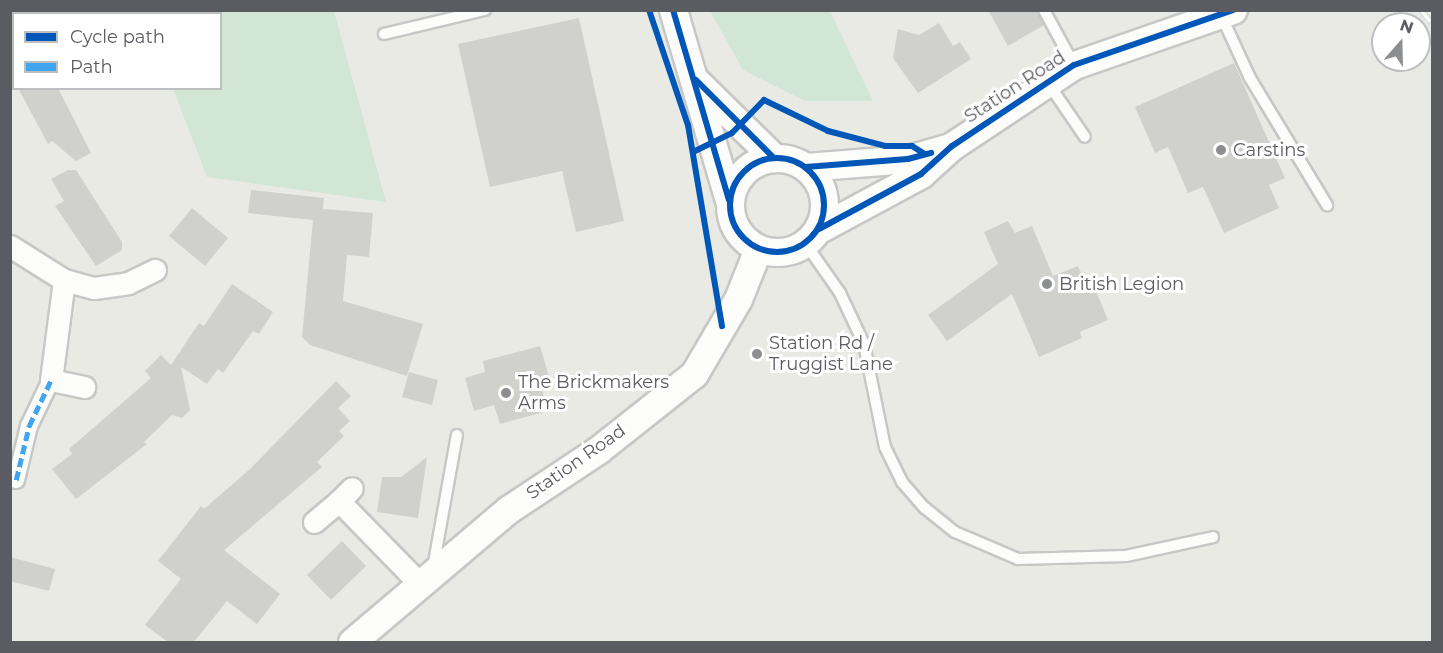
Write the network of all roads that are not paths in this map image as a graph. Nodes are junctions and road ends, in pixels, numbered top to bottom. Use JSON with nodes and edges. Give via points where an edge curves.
{"nodes":[{"id":1,"x":485,"y":10,"type":"edge"},
{"id":2,"x":673,"y":10,"type":"edge"},
{"id":3,"x":1044,"y":10,"type":"edge"},
{"id":4,"x":1227,"y":13,"type":"edge"},
{"id":5,"x":384,"y":34,"type":"dead end"},
{"id":6,"x":1074,"y":65,"type":"junction"},
{"id":7,"x":696,"y":80,"type":"junction"},
{"id":8,"x":1047,"y":80,"type":"junction"},
{"id":9,"x":1085,"y":137,"type":"dead end"},
{"id":10,"x":952,"y":146,"type":"junction"},
{"id":11,"x":774,"y":158,"type":"junction"},
{"id":12,"x":806,"y":167,"type":"junction"},
{"id":13,"x":729,"y":200,"type":"junction"},
{"id":14,"x":1327,"y":205,"type":"dead end"},
{"id":15,"x":812,"y":236,"type":"junction"},
{"id":16,"x":10,"y":246,"type":"edge"},
{"id":17,"x":758,"y":249,"type":"junction"},
{"id":18,"x":155,"y":270,"type":"dead end"},
{"id":19,"x":64,"y":279,"type":"junction"},
{"id":20,"x":51,"y":380,"type":"junction"},
{"id":21,"x":84,"y":387,"type":"dead end"},
{"id":22,"x":458,"y":435,"type":"dead end"},
{"id":23,"x":16,"y":480,"type":"dead end"},
{"id":24,"x":314,"y":522,"type":"dead end"},
{"id":25,"x":1213,"y":537,"type":"dead end"},
{"id":26,"x":425,"y":576,"type":"junction"},
{"id":27,"x":352,"y":642,"type":"edge"}],
"edges":[{"from":1,"to":5,"type":"lane"},
{"from":2,"to":7,"type":"street"},
{"from":3,"to":6,"type":"lane"},
{"from":4,"to":6,"type":"street","name":"Station Road"},
{"from":4,"to":14,"type":"lane","via":[[1250,78]]},
{"from":6,"to":8,"type":"street","name":"Station Road"},
{"from":7,"to":11,"type":"street"},
{"from":7,"to":13,"type":"street"},
{"from":8,"to":9,"type":"lane"},
{"from":8,"to":10,"type":"street","name":"Station Road"},
{"from":10,"to":12,"type":"street","name":"Station Road","via":[[908,159]]},
{"from":10,"to":15,"type":"street","name":"Station Road","via":[[921,174]]},
{"from":11,"to":12,"type":"street","name":"Station Road"},
{"from":11,"to":13,"type":"street","via":[[762,160],[741,174]]},
{"from":12,"to":15,"type":"street","via":[[821,187],[825,200]]},
{"from":13,"to":17,"type":"street","via":[[737,231]]},
{"from":15,"to":17,"type":"street","name":"Station Road","via":[[786,252]]},
{"from":15,"to":25,"type":"lane","via":[[864,344],[885,447],[902,482],[925,508],[955,532],[1018,559],[1126,556]]},
{"from":16,"to":19,"type":"street"},
{"from":17,"to":26,"type":"street","name":"Station Road","via":[[738,299],[694,374],[598,450],[509,509]]},
{"from":18,"to":19,"type":"street","via":[[128,283],[94,288]]},
{"from":19,"to":20,"type":"street"},
{"from":20,"to":21,"type":"street"},
{"from":20,"to":23,"type":"street","via":[[29,426]]},
{"from":22,"to":26,"type":"lane"},
{"from":24,"to":26,"type":"street","via":[[346,494]]},
{"from":26,"to":27,"type":"street","name":"Station Road"}]}
